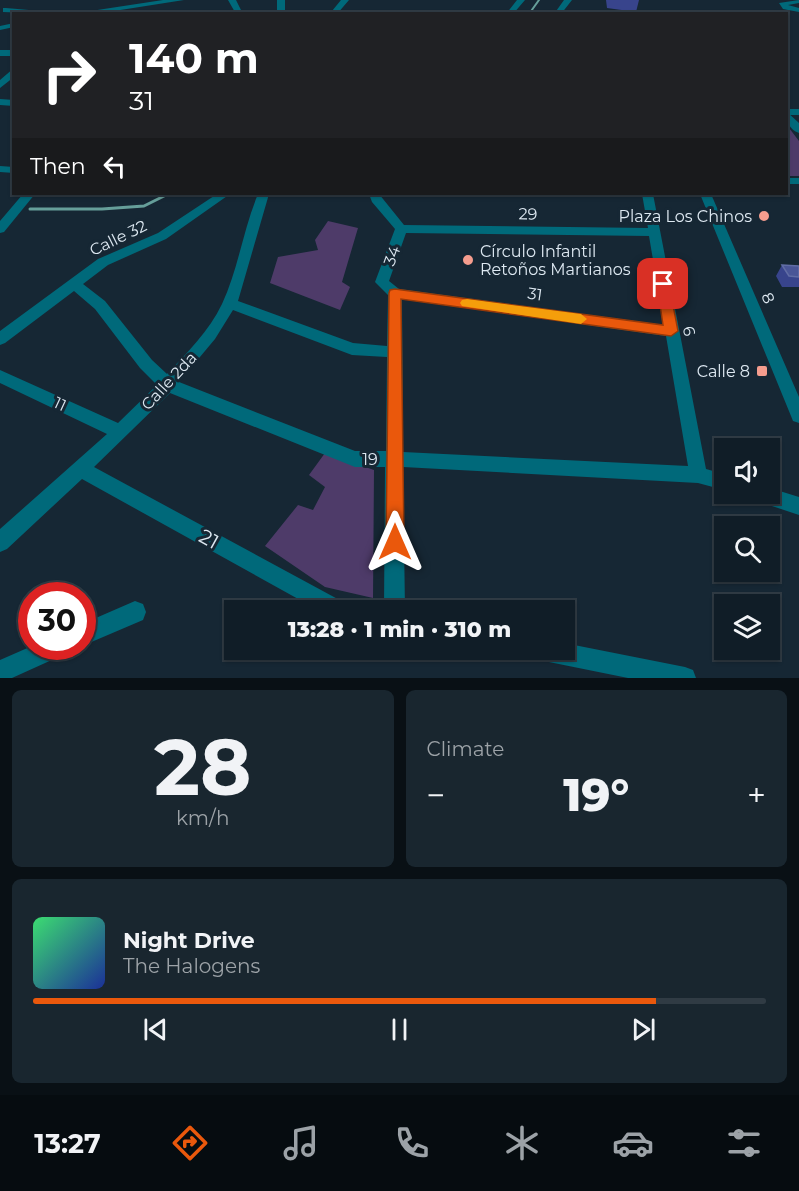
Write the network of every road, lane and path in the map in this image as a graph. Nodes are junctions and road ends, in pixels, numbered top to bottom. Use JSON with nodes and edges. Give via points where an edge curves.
{"nodes":[{"id":1,"x":180,"y":0,"type":"edge"},
{"id":2,"x":345,"y":0,"type":"edge"},
{"id":3,"x":521,"y":0,"type":"edge"},
{"id":4,"x":568,"y":0,"type":"edge"},
{"id":5,"x":160,"y":1,"type":"edge"},
{"id":6,"x":798,"y":1,"type":"edge"},
{"id":7,"x":24,"y":2,"type":"dead end"},
{"id":8,"x":140,"y":5,"type":"junction"},
{"id":9,"x":3,"y":10,"type":"edge"},
{"id":10,"x":799,"y":10,"type":"edge"},
{"id":11,"x":27,"y":12,"type":"edge"},
{"id":12,"x":89,"y":12,"type":"edge"},
{"id":13,"x":149,"y":12,"type":"edge"},
{"id":14,"x":334,"y":12,"type":"edge"},
{"id":15,"x":511,"y":12,"type":"edge"},
{"id":16,"x":559,"y":12,"type":"edge"},
{"id":17,"x":12,"y":73,"type":"edge"},
{"id":18,"x":0,"y":85,"type":"edge"},
{"id":19,"x":788,"y":116,"type":"edge"},
{"id":20,"x":799,"y":130,"type":"edge"},
{"id":21,"x":28,"y":195,"type":"edge"},
{"id":22,"x":224,"y":195,"type":"edge"},
{"id":23,"x":263,"y":195,"type":"edge"},
{"id":24,"x":374,"y":195,"type":"edge"},
{"id":25,"x":648,"y":195,"type":"edge"},
{"id":26,"x":705,"y":195,"type":"edge"},
{"id":27,"x":0,"y":228,"type":"edge"},
{"id":28,"x":401,"y":229,"type":"junction"},
{"id":29,"x":654,"y":232,"type":"junction"},
{"id":30,"x":73,"y":283,"type":"junction"},
{"id":31,"x":395,"y":293,"type":"junction"},
{"id":32,"x":229,"y":303,"type":"junction"},
{"id":33,"x":671,"y":331,"type":"junction"},
{"id":34,"x":0,"y":339,"type":"edge"},
{"id":35,"x":395,"y":352,"type":"junction"},
{"id":36,"x":0,"y":376,"type":"edge"},
{"id":37,"x":168,"y":385,"type":"junction"},
{"id":38,"x":799,"y":416,"type":"edge"},
{"id":39,"x":120,"y":432,"type":"junction"},
{"id":40,"x":395,"y":459,"type":"junction"},
{"id":41,"x":79,"y":468,"type":"junction"},
{"id":42,"x":698,"y":475,"type":"junction"},
{"id":43,"x":714,"y":479,"type":"edge"},
{"id":44,"x":780,"y":500,"type":"edge"},
{"id":45,"x":799,"y":506,"type":"edge"},
{"id":46,"x":0,"y":542,"type":"edge"},
{"id":47,"x":320,"y":600,"type":"edge"},
{"id":48,"x":394,"y":600,"type":"edge"},
{"id":49,"x":135,"y":612,"type":"dead end"},
{"id":50,"x":96,"y":629,"type":"edge"},
{"id":51,"x":575,"y":656,"type":"edge"},
{"id":52,"x":26,"y":660,"type":"edge"},
{"id":53,"x":0,"y":672,"type":"edge"},
{"id":54,"x":685,"y":678,"type":"edge"}],
"edges":[{"from":1,"to":5,"type":"street"},
{"from":2,"to":14,"type":"street"},
{"from":3,"to":15,"type":"street"},
{"from":4,"to":16,"type":"street"},
{"from":5,"to":8,"type":"street"},
{"from":6,"to":10,"type":"street","via":[[783,4]]},
{"from":7,"to":9,"type":"street"},
{"from":8,"to":12,"type":"street"},
{"from":8,"to":13,"type":"street"},
{"from":9,"to":11,"type":"street"},
{"from":17,"to":18,"type":"street"},
{"from":19,"to":20,"type":"street"},
{"from":21,"to":27,"type":"street"},
{"from":22,"to":30,"type":"street","name":"Calle 32","via":[[162,236],[104,262]]},
{"from":23,"to":32,"type":"street","name":"Calle 2da","via":[[253,220],[249,249]]},
{"from":24,"to":28,"type":"street","name":"34"},
{"from":25,"to":29,"type":"street","name":"6"},
{"from":26,"to":38,"type":"street","name":"8"},
{"from":28,"to":29,"type":"street","name":"29"},
{"from":28,"to":31,"type":"street","name":"34","via":[[382,282]]},
{"from":29,"to":33,"type":"street","name":"6"},
{"from":30,"to":34,"type":"street","name":"Calle 32"},
{"from":30,"to":37,"type":"street","name":"19","via":[[100,305],[146,364]]},
{"from":31,"to":33,"type":"street","name":"31"},
{"from":31,"to":35,"type":"street","name":"34"},
{"from":32,"to":35,"type":"street","via":[[352,349]]},
{"from":32,"to":37,"type":"street","name":"Calle 2da","via":[[207,340]]},
{"from":33,"to":42,"type":"street","name":"6"},
{"from":35,"to":40,"type":"street","name":"34"},
{"from":36,"to":39,"type":"street","name":"11"},
{"from":37,"to":39,"type":"street","name":"Calle 2da"},
{"from":37,"to":40,"type":"street","name":"19","via":[[355,459]]},
{"from":39,"to":41,"type":"street","name":"Calle 2da"},
{"from":40,"to":42,"type":"street","name":"19"},
{"from":40,"to":48,"type":"street","name":"34"},
{"from":41,"to":46,"type":"street","name":"Calle 2da"},
{"from":41,"to":47,"type":"street","name":"21"},
{"from":42,"to":43,"type":"street","name":"19"},
{"from":44,"to":45,"type":"street"},
{"from":49,"to":50,"type":"street"},
{"from":51,"to":54,"type":"street"},
{"from":52,"to":53,"type":"street"}]}
